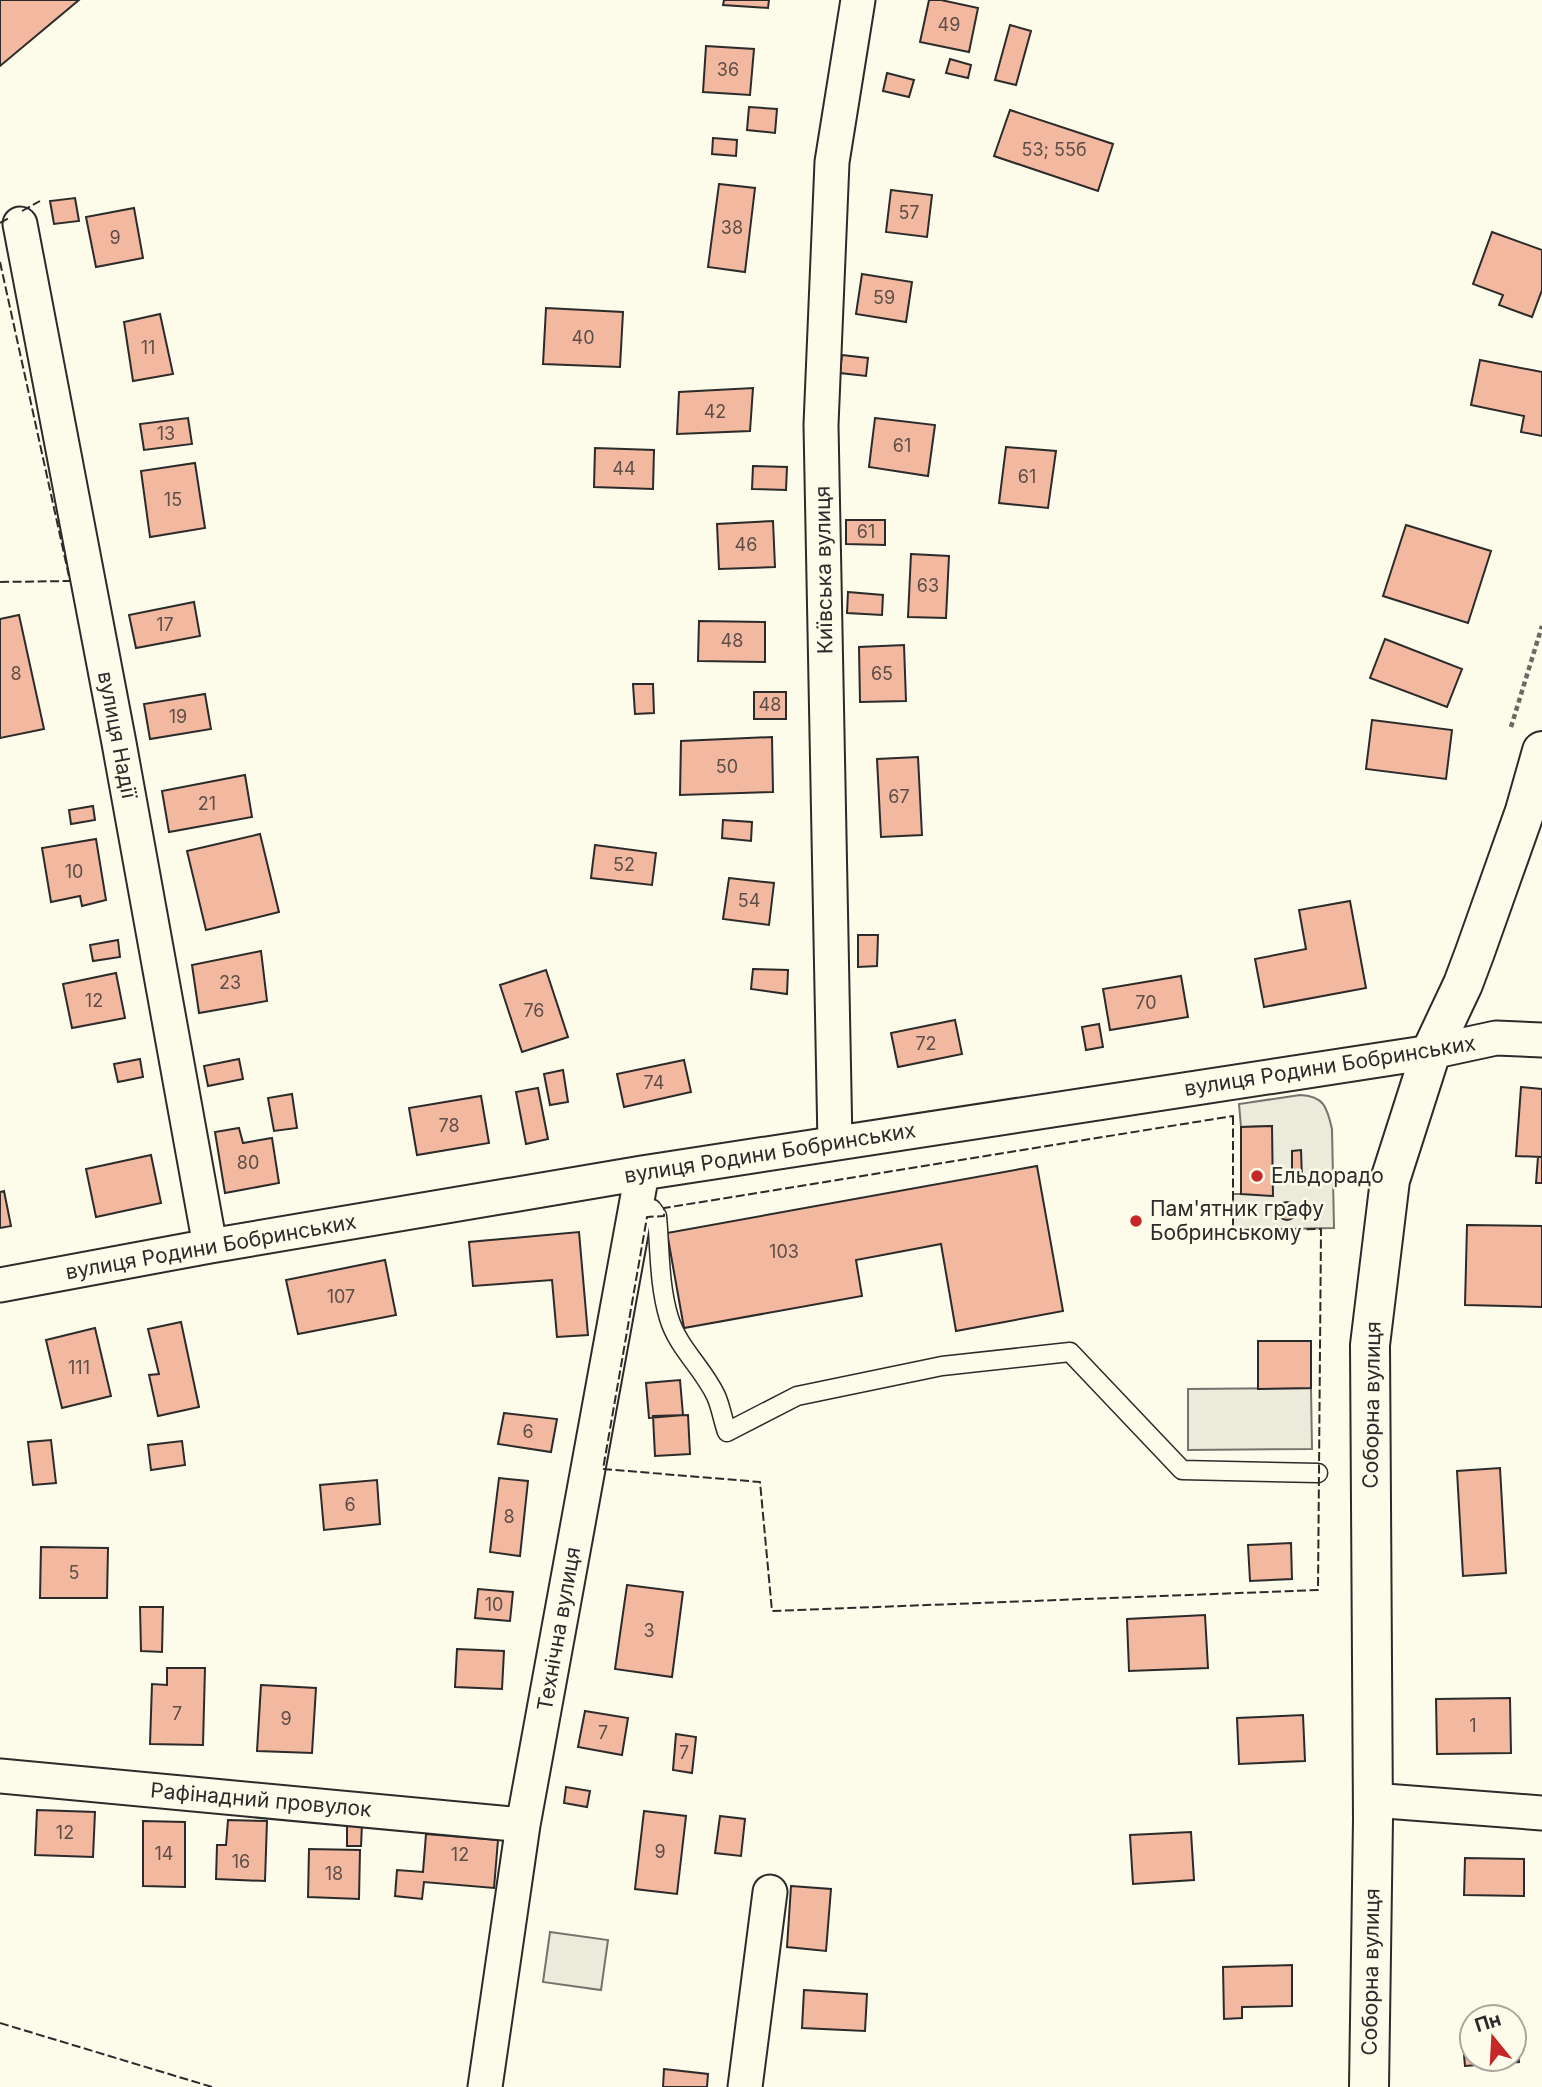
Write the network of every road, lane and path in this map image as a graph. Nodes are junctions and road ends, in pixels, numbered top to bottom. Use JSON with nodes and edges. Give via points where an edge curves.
{"nodes":[{"id":1,"x":858,"y":0,"type":"edge"},
{"id":2,"x":20,"y":224,"type":"dead end"},
{"id":3,"x":1542,"y":626,"type":"edge"},
{"id":4,"x":1524,"y":745,"type":"edge"},
{"id":5,"x":1542,"y":1040,"type":"edge"},
{"id":6,"x":1431,"y":1052,"type":"junction"},
{"id":7,"x":835,"y":1143,"type":"junction"},
{"id":8,"x":642,"y":1173,"type":"junction"},
{"id":9,"x":636,"y":1207,"type":"junction"},
{"id":10,"x":210,"y":1246,"type":"junction"},
{"id":11,"x":0,"y":1285,"type":"edge"},
{"id":12,"x":1318,"y":1473,"type":"dead end"},
{"id":13,"x":0,"y":1776,"type":"edge"},
{"id":14,"x":1372,"y":1800,"type":"junction"},
{"id":15,"x":1542,"y":1813,"type":"edge"},
{"id":16,"x":523,"y":1825,"type":"junction"},
{"id":17,"x":770,"y":1892,"type":"dead end"},
{"id":18,"x":485,"y":2087,"type":"edge"},
{"id":19,"x":745,"y":2087,"type":"edge"},
{"id":20,"x":1369,"y":2087,"type":"edge"}],
"edges":[{"from":1,"to":7,"type":"street","name":"Київська вулиця","via":[[832,162],[821,425]]},
{"from":2,"to":10,"type":"street","name":"вулиця Надії"},
{"from":3,"to":4,"type":"path"},
{"from":4,"to":6,"type":"main road","name":"Соборна вулиця","via":[[1525,811],[1464,984]]},
{"from":5,"to":6,"type":"street","name":"вулиця Родини Бобринських","via":[[1496,1038]]},
{"from":6,"to":7,"type":"street","name":"вулиця Родини Бобринських"},
{"from":6,"to":14,"type":"main road","name":"Соборна вулиця","via":[[1390,1180],[1370,1345]]},
{"from":7,"to":8,"type":"street","name":"вулиця Родини Бобринських"},
{"from":8,"to":9,"type":"street","name":"Технічна вулиця"},
{"from":8,"to":10,"type":"street","name":"вулиця Родини Бобринських"},
{"from":9,"to":12,"type":"lane","via":[[652,1209],[657,1216],[669,1318],[716,1396],[727,1433],[797,1396],[942,1366],[1070,1352],[1182,1469]]},
{"from":9,"to":16,"type":"street","name":"Технічна вулиця"},
{"from":10,"to":11,"type":"street","name":"вулиця Родини Бобринських"},
{"from":13,"to":16,"type":"street","name":"Рафінадний провулок"},
{"from":14,"to":15,"type":"street"},
{"from":14,"to":20,"type":"main road","name":"Соборна вулиця"},
{"from":16,"to":18,"type":"street","name":"Технічна вулиця"},
{"from":17,"to":19,"type":"street"}]}
